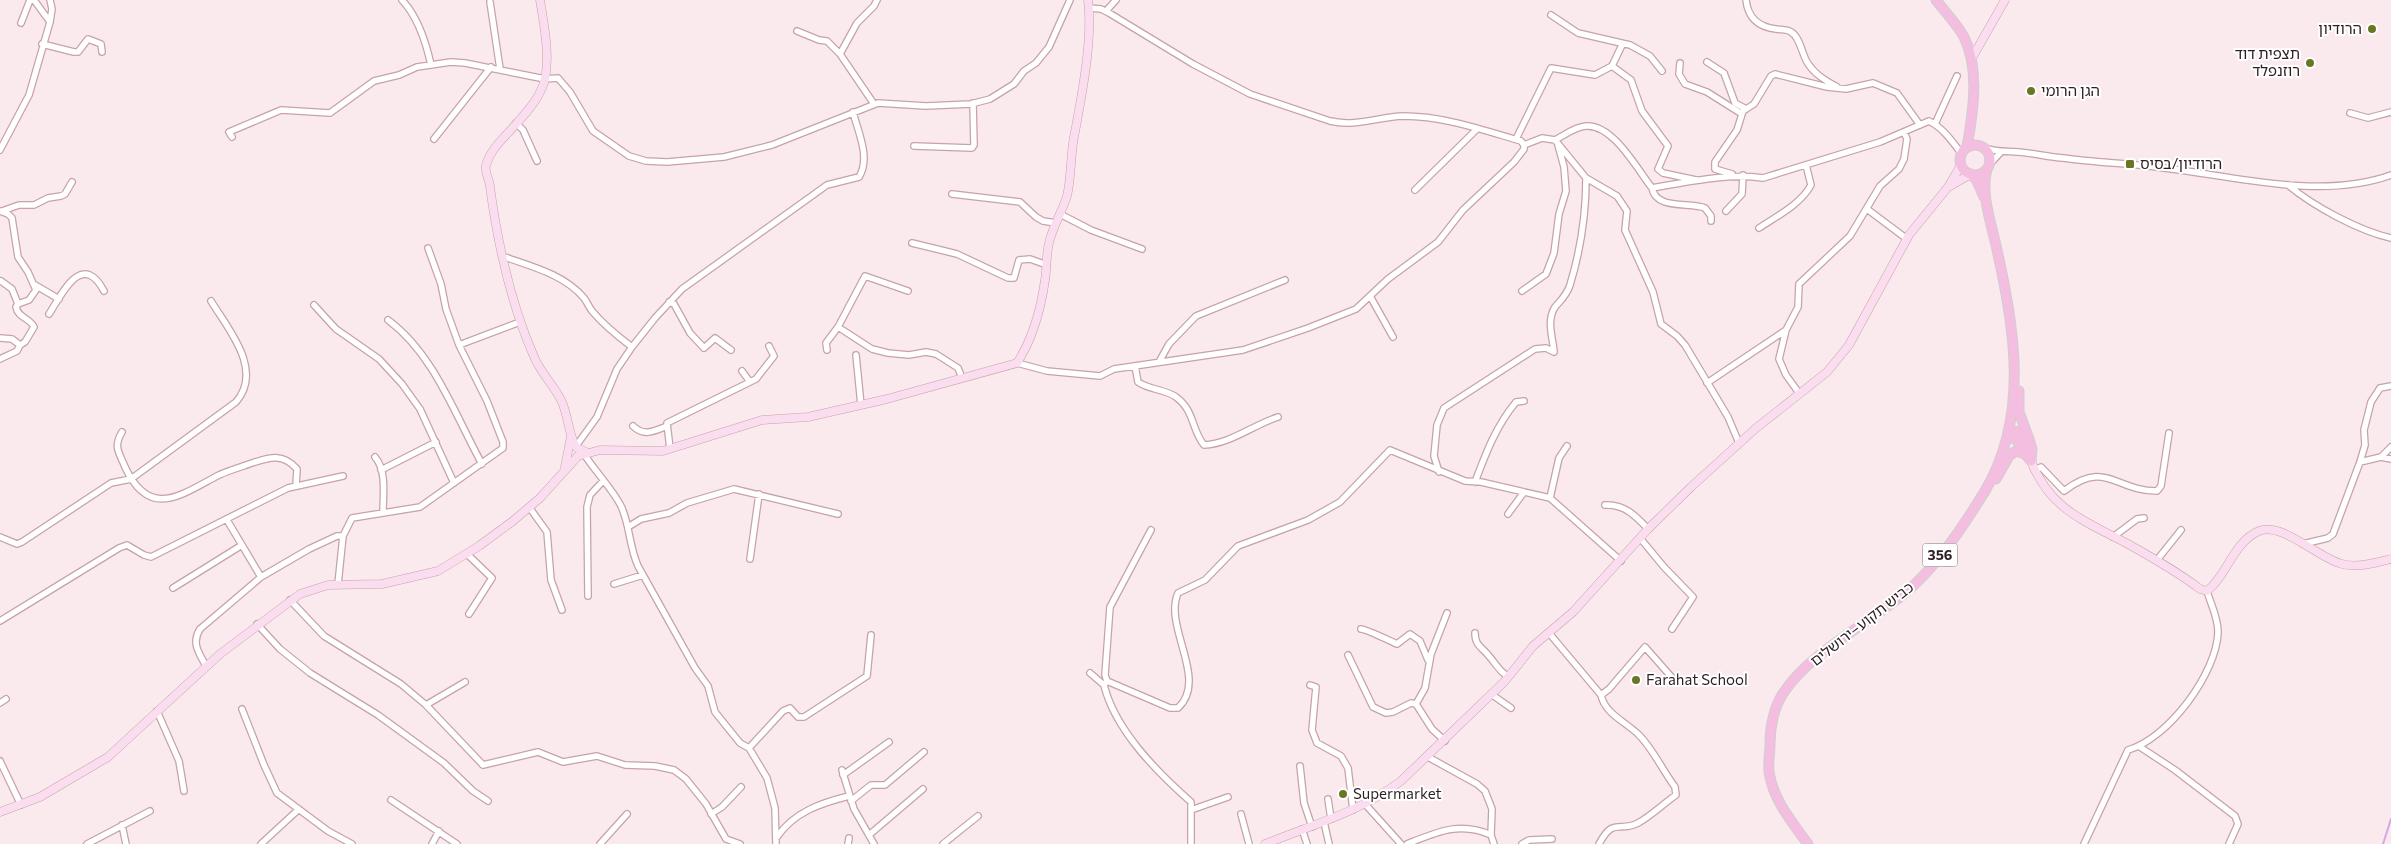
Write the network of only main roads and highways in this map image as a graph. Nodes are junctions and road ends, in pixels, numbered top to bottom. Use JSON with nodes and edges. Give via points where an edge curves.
{"nodes":[{"id":1,"x":1936,"y":0,"type":"edge"},
{"id":2,"x":1970,"y":131,"type":"junction"},
{"id":3,"x":1981,"y":146,"type":"junction"},
{"id":4,"x":1964,"y":150,"type":"junction"},
{"id":5,"x":1988,"y":167,"type":"junction"},
{"id":6,"x":1971,"y":174,"type":"junction"},
{"id":7,"x":1986,"y":202,"type":"junction"},
{"id":8,"x":2014,"y":352,"type":"junction"},
{"id":9,"x":2008,"y":432,"type":"junction"},
{"id":10,"x":2029,"y":439,"type":"junction"},
{"id":11,"x":2033,"y":465,"type":"junction"},
{"id":12,"x":1953,"y":539,"type":"junction"},
{"id":13,"x":1808,"y":844,"type":"edge"}],
"edges":[{"from":1,"to":2,"type":"main road","via":[[1963,36],[1972,58]]},
{"from":2,"to":3,"type":"main road"},
{"from":2,"to":4,"type":"main road"},
{"from":3,"to":4,"type":"main road"},
{"from":3,"to":5,"type":"main road","via":[[1990,155]]},
{"from":4,"to":6,"type":"main road","via":[[1961,165]]},
{"from":5,"to":6,"type":"main road","via":[[1979,174]]},
{"from":5,"to":7,"type":"main road","name":"כביש תקוע–ירושלים","number":"356","via":[[1985,175]]},
{"from":6,"to":7,"type":"main road","name":"כביש תקוע–ירושלים","number":"356"},
{"from":7,"to":8,"type":"main road","name":"כביש תקוע–ירושלים","number":"356","via":[[2009,304]]},
{"from":8,"to":9,"type":"main road","name":"כביש תקוע–ירושלים","number":"356","via":[[2013,402]]},
{"from":8,"to":10,"type":"main road","via":[[2019,362],[2018,412]]},
{"from":9,"to":10,"type":"main road","via":[[2015,431]]},
{"from":9,"to":11,"type":"main road","via":[[2025,446]]},
{"from":9,"to":12,"type":"main road","name":"כביש תקוע–ירושלים","number":"356","via":[[1986,489]]},
{"from":10,"to":11,"type":"main road"},
{"from":11,"to":12,"type":"main road","via":[[2025,454],[2016,451],[2009,456],[1964,534]]},
{"from":12,"to":13,"type":"main road","name":"כביש תקוע–ירושלים","number":"356","via":[[1911,588],[1798,673],[1782,693],[1770,739],[1769,772],[1780,806]]}]}
